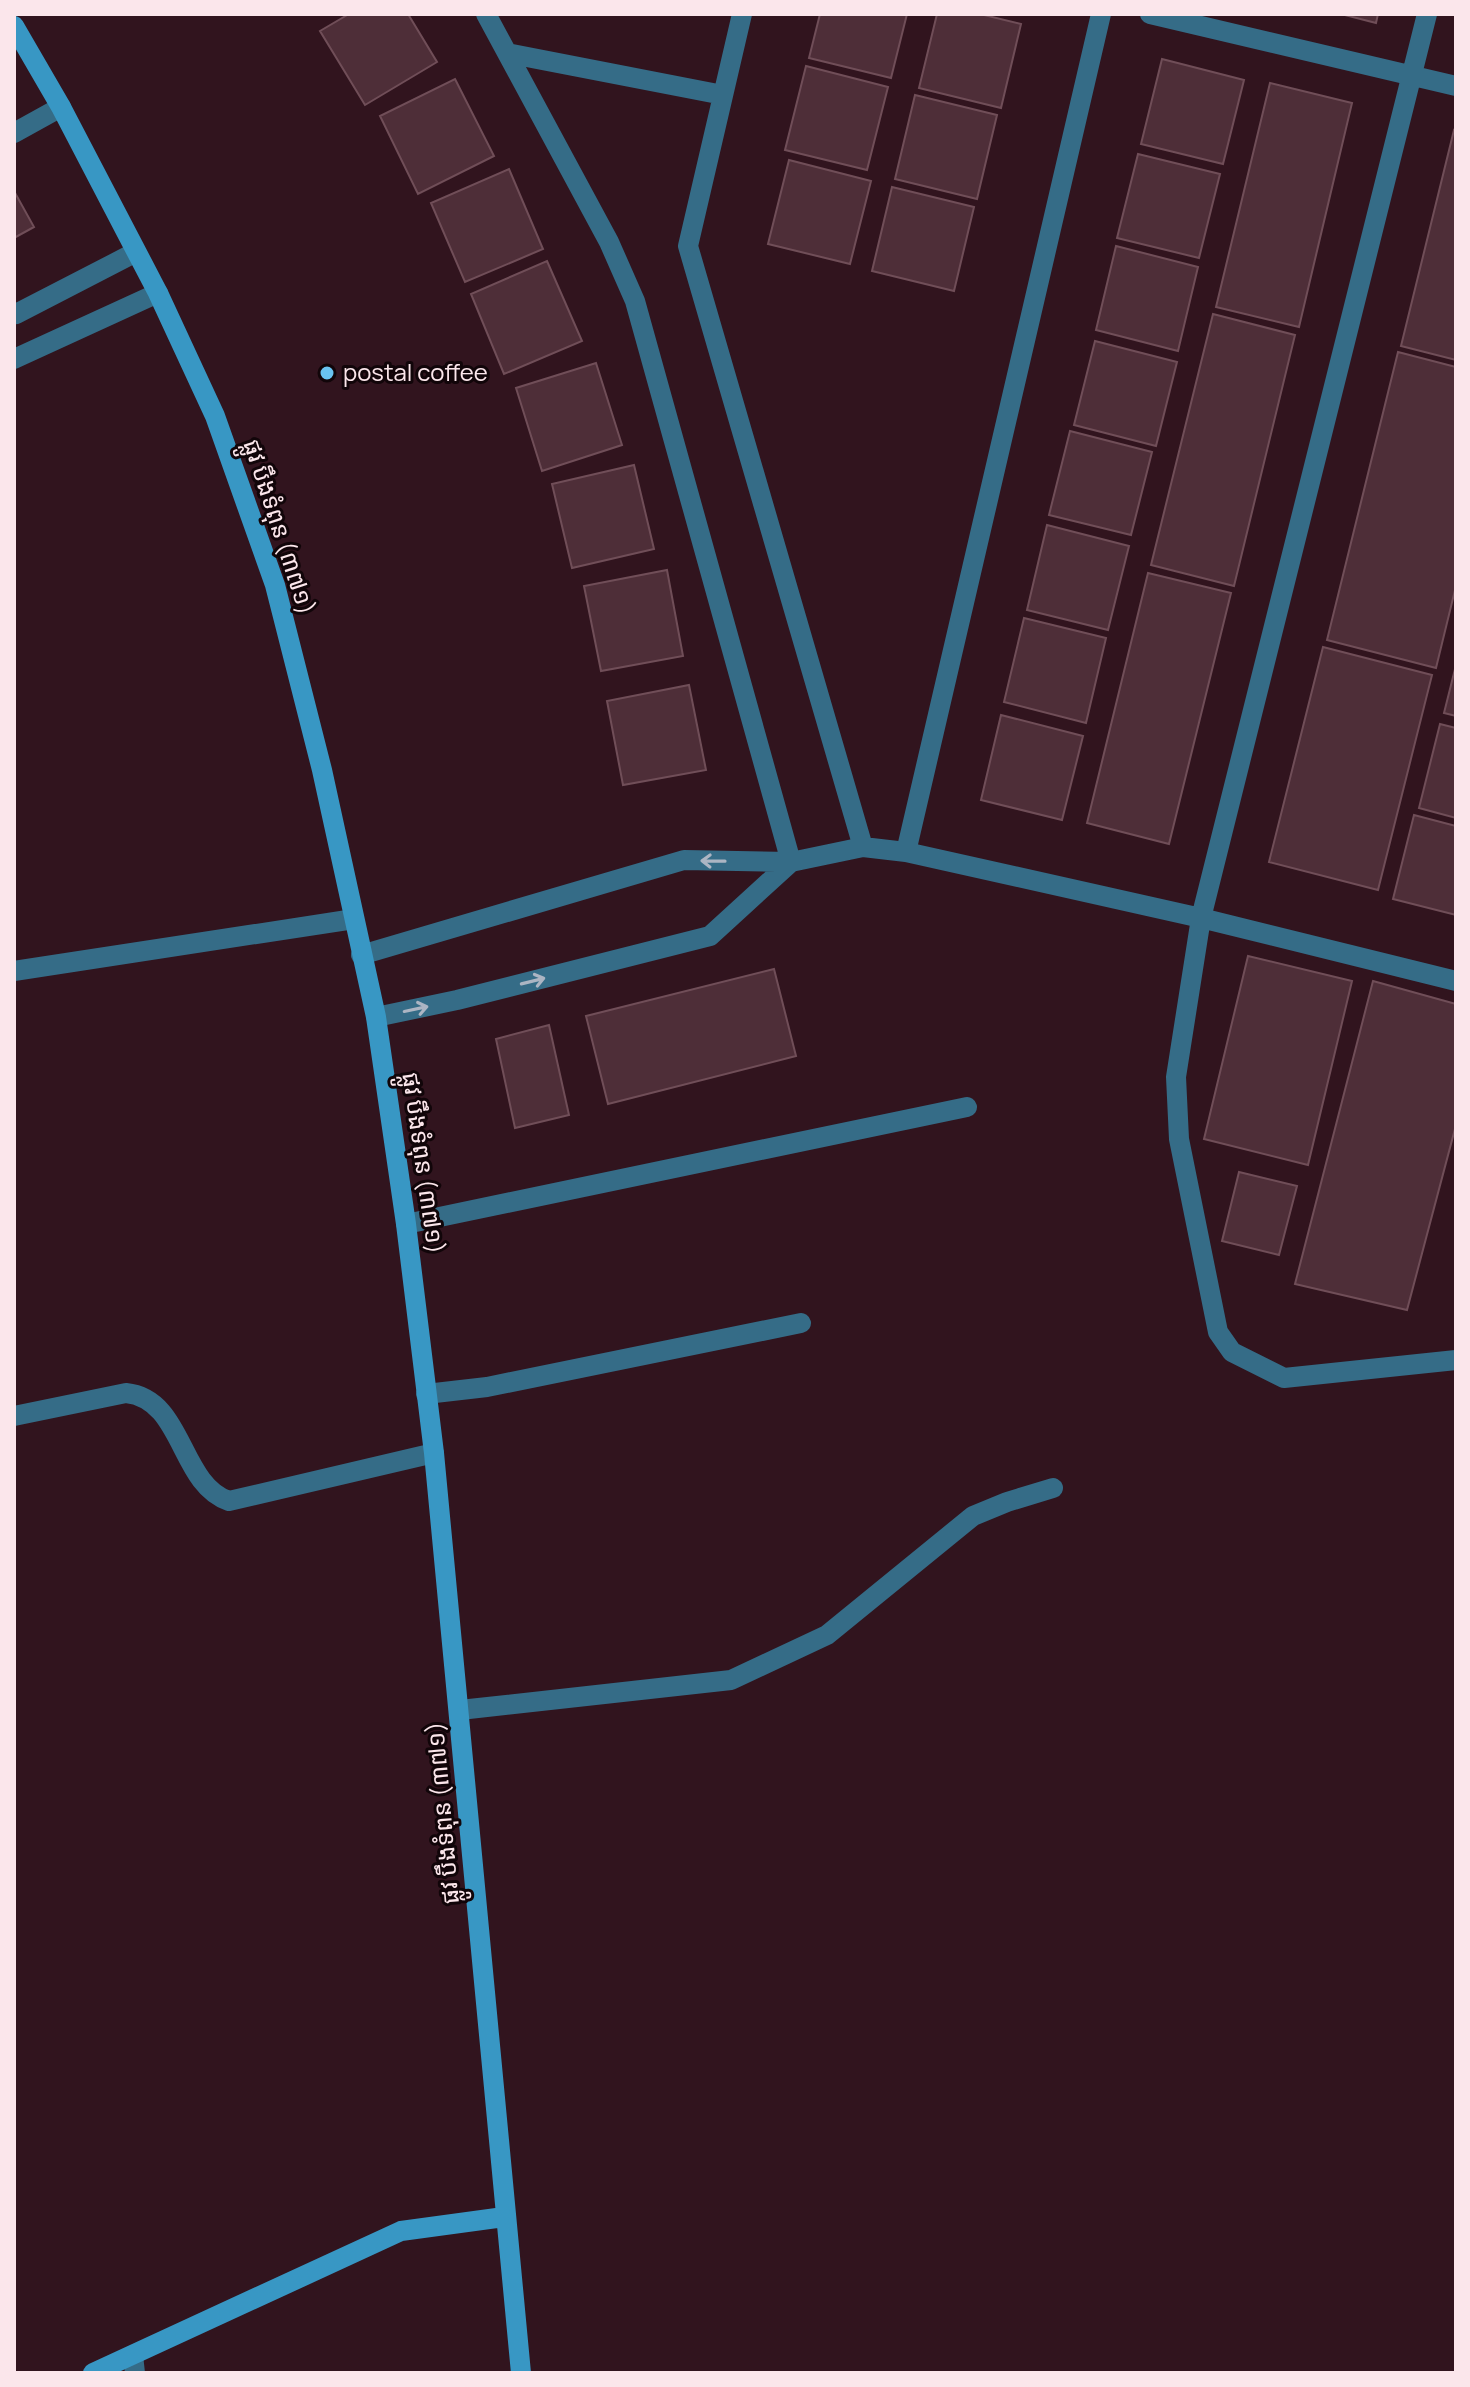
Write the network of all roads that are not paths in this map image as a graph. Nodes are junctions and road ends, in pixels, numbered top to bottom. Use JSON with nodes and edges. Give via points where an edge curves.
{"nodes":[{"id":1,"x":486,"y":14,"type":"edge"},
{"id":2,"x":742,"y":14,"type":"edge"},
{"id":3,"x":1101,"y":14,"type":"edge"},
{"id":4,"x":1150,"y":14,"type":"edge"},
{"id":5,"x":1427,"y":14,"type":"edge"},
{"id":6,"x":14,"y":26,"type":"edge"},
{"id":7,"x":21,"y":51,"type":"edge"},
{"id":8,"x":507,"y":53,"type":"junction"},
{"id":9,"x":1412,"y":76,"type":"junction"},
{"id":10,"x":1456,"y":86,"type":"edge"},
{"id":11,"x":723,"y":95,"type":"junction"},
{"id":12,"x":61,"y":107,"type":"junction"},
{"id":13,"x":14,"y":133,"type":"edge"},
{"id":14,"x":136,"y":252,"type":"junction"},
{"id":15,"x":158,"y":293,"type":"junction"},
{"id":16,"x":14,"y":312,"type":"edge"},
{"id":17,"x":14,"y":359,"type":"edge"},
{"id":18,"x":863,"y":847,"type":"junction"},
{"id":19,"x":906,"y":852,"type":"junction"},
{"id":20,"x":791,"y":862,"type":"junction"},
{"id":21,"x":1201,"y":918,"type":"junction"},
{"id":22,"x":354,"y":919,"type":"junction"},
{"id":23,"x":361,"y":955,"type":"junction"},
{"id":24,"x":14,"y":971,"type":"edge"},
{"id":25,"x":1456,"y":981,"type":"edge"},
{"id":26,"x":376,"y":1017,"type":"junction"},
{"id":27,"x":967,"y":1107,"type":"dead end"},
{"id":28,"x":406,"y":1224,"type":"junction"},
{"id":29,"x":801,"y":1323,"type":"dead end"},
{"id":30,"x":1456,"y":1360,"type":"edge"},
{"id":31,"x":426,"y":1394,"type":"junction"},
{"id":32,"x":14,"y":1416,"type":"edge"},
{"id":33,"x":434,"y":1453,"type":"junction"},
{"id":34,"x":1053,"y":1488,"type":"dead end"},
{"id":35,"x":460,"y":1710,"type":"junction"},
{"id":36,"x":504,"y":2217,"type":"junction"},
{"id":37,"x":134,"y":2364,"type":"edge"},
{"id":38,"x":93,"y":2373,"type":"edge"},
{"id":39,"x":521,"y":2373,"type":"edge"}],
"edges":[{"from":1,"to":8,"type":"street"},
{"from":2,"to":11,"type":"street"},
{"from":3,"to":19,"type":"street"},
{"from":4,"to":9,"type":"street"},
{"from":5,"to":9,"type":"street"},
{"from":6,"to":7,"type":"main road","name":"ផ្លូវ បឹងទំពុន (៣៧១)"},
{"from":7,"to":12,"type":"main road","name":"ផ្លូវ បឹងទំពុន (៣៧១)"},
{"from":8,"to":11,"type":"street"},
{"from":8,"to":20,"type":"street","via":[[635,301]]},
{"from":9,"to":10,"type":"street"},
{"from":9,"to":21,"type":"street"},
{"from":11,"to":18,"type":"street","via":[[688,246]]},
{"from":12,"to":13,"type":"street"},
{"from":12,"to":14,"type":"main road","name":"ផ្លូវ បឹងទំពុន (៣៧១)"},
{"from":14,"to":15,"type":"main road","name":"ផ្លូវ បឹងទំពុន (៣៧១)"},
{"from":14,"to":16,"type":"street"},
{"from":15,"to":17,"type":"street"},
{"from":15,"to":22,"type":"main road","name":"ផ្លូវ បឹងទំពុន (៣៧១)","via":[[215,416],[275,585]]},
{"from":18,"to":19,"type":"street"},
{"from":18,"to":20,"type":"street"},
{"from":19,"to":21,"type":"street"},
{"from":20,"to":23,"type":"street","one_way":true,"via":[[684,860]]},
{"from":26,"to":20,"type":"street","one_way":true,"via":[[710,936]]},
{"from":21,"to":25,"type":"street"},
{"from":21,"to":30,"type":"street","via":[[1176,1077],[1179,1139],[1218,1332],[1232,1352],[1284,1378]]},
{"from":22,"to":23,"type":"main road","name":"ផ្លូវ បឹងទំពុន (៣៧១)"},
{"from":22,"to":24,"type":"street"},
{"from":23,"to":26,"type":"main road","name":"ផ្លូវ បឹងទំពុន (៣៧១)"},
{"from":26,"to":28,"type":"main road","name":"ផ្លូវ បឹងទំពុន (៣៧១)"},
{"from":27,"to":28,"type":"street"},
{"from":28,"to":31,"type":"main road","name":"ផ្លូវ បឹងទំពុន (៣៧១)"},
{"from":29,"to":31,"type":"street","via":[[487,1387]]},
{"from":31,"to":33,"type":"main road","name":"ផ្លូវ បឹងទំពុន (៣៧១)"},
{"from":32,"to":33,"type":"street","via":[[142,1394],[157,1404],[209,1492],[229,1501]]},
{"from":33,"to":35,"type":"main road","name":"ផ្លូវ បឹងទំពុន (៣៧១)"},
{"from":34,"to":35,"type":"street","via":[[973,1516],[827,1635],[731,1680]]},
{"from":35,"to":36,"type":"main road","name":"ផ្លូវ បឹងទំពុន (៣៧១)"},
{"from":36,"to":37,"type":"main road","via":[[401,2231]]},
{"from":36,"to":39,"type":"main road","name":"ផ្លូវ បឹងទំពុន (៣៧១)"},
{"from":37,"to":38,"type":"main road"}]}
